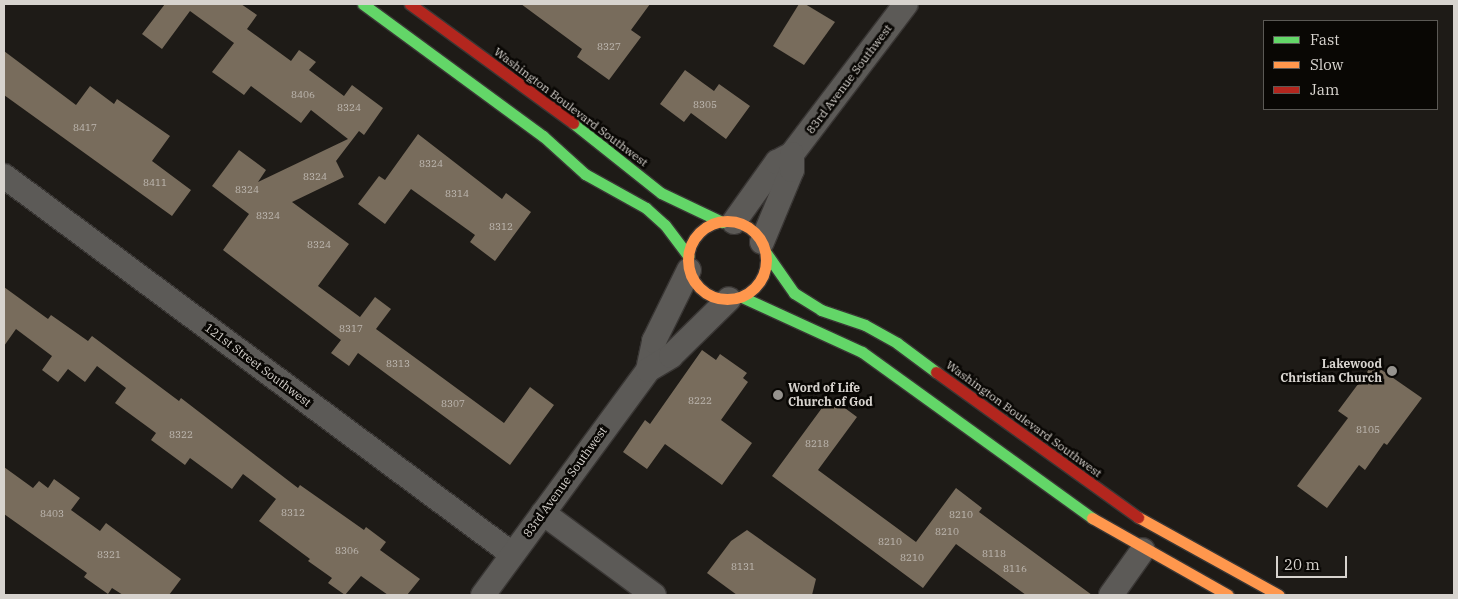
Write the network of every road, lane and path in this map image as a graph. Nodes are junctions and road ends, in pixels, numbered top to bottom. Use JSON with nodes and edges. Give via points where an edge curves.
{"nodes":[{"id":1,"x":363,"y":4,"type":"edge"},
{"id":2,"x":410,"y":4,"type":"edge"},
{"id":3,"x":906,"y":4,"type":"edge"},
{"id":4,"x":792,"y":154,"type":"junction"},
{"id":5,"x":4,"y":176,"type":"edge"},
{"id":6,"x":728,"y":222,"type":"junction"},
{"id":7,"x":764,"y":248,"type":"junction"},
{"id":8,"x":689,"y":263,"type":"junction"},
{"id":9,"x":736,"y":298,"type":"junction"},
{"id":10,"x":648,"y":370,"type":"junction"},
{"id":11,"x":543,"y":513,"type":"junction"},
{"id":12,"x":1143,"y":550,"type":"junction"},
{"id":13,"x":512,"y":554,"type":"junction"},
{"id":14,"x":483,"y":595,"type":"edge"},
{"id":15,"x":654,"y":595,"type":"edge"},
{"id":16,"x":1111,"y":595,"type":"edge"},
{"id":17,"x":1228,"y":595,"type":"edge"},
{"id":18,"x":1279,"y":595,"type":"edge"}],
"edges":[{"from":1,"to":8,"type":"main road","via":[[543,136],[585,174],[646,208],[665,225]]},
{"from":2,"to":6,"type":"main road","name":"Washington Boulevard Southwest","via":[[589,134],[661,193]]},
{"from":3,"to":4,"type":"street","name":"83rd Avenue Southwest"},
{"from":4,"to":6,"type":"street","name":"83rd Avenue Southwest","via":[[777,162]]},
{"from":4,"to":7,"type":"street","name":"83rd Avenue Southwest","via":[[792,170]]},
{"from":5,"to":13,"type":"street","name":"121st Street Southwest"},
{"from":6,"to":7,"type":"main road","via":[[745,226]]},
{"from":6,"to":8,"type":"main road","via":[[708,227],[696,237]]},
{"from":7,"to":9,"type":"main road","via":[[762,279]]},
{"from":7,"to":18,"type":"main road","name":"Washington Boulevard Southwest","via":[[794,293],[821,310],[865,325],[897,343],[1117,505]]},
{"from":8,"to":9,"type":"main road","via":[[704,292],[716,298]]},
{"from":8,"to":10,"type":"street","name":"83rd Avenue Southwest","via":[[654,341]]},
{"from":9,"to":10,"type":"street","name":"83rd Avenue Southwest","via":[[671,356]]},
{"from":9,"to":12,"type":"main road","via":[[862,352],[1106,528]]},
{"from":10,"to":11,"type":"street","name":"83rd Avenue Southwest"},
{"from":11,"to":13,"type":"street","name":"83rd Avenue Southwest"},
{"from":11,"to":15,"type":"street"},
{"from":12,"to":16,"type":"street"},
{"from":12,"to":17,"type":"main road"},
{"from":13,"to":14,"type":"street","name":"83rd Avenue Southwest"}]}
